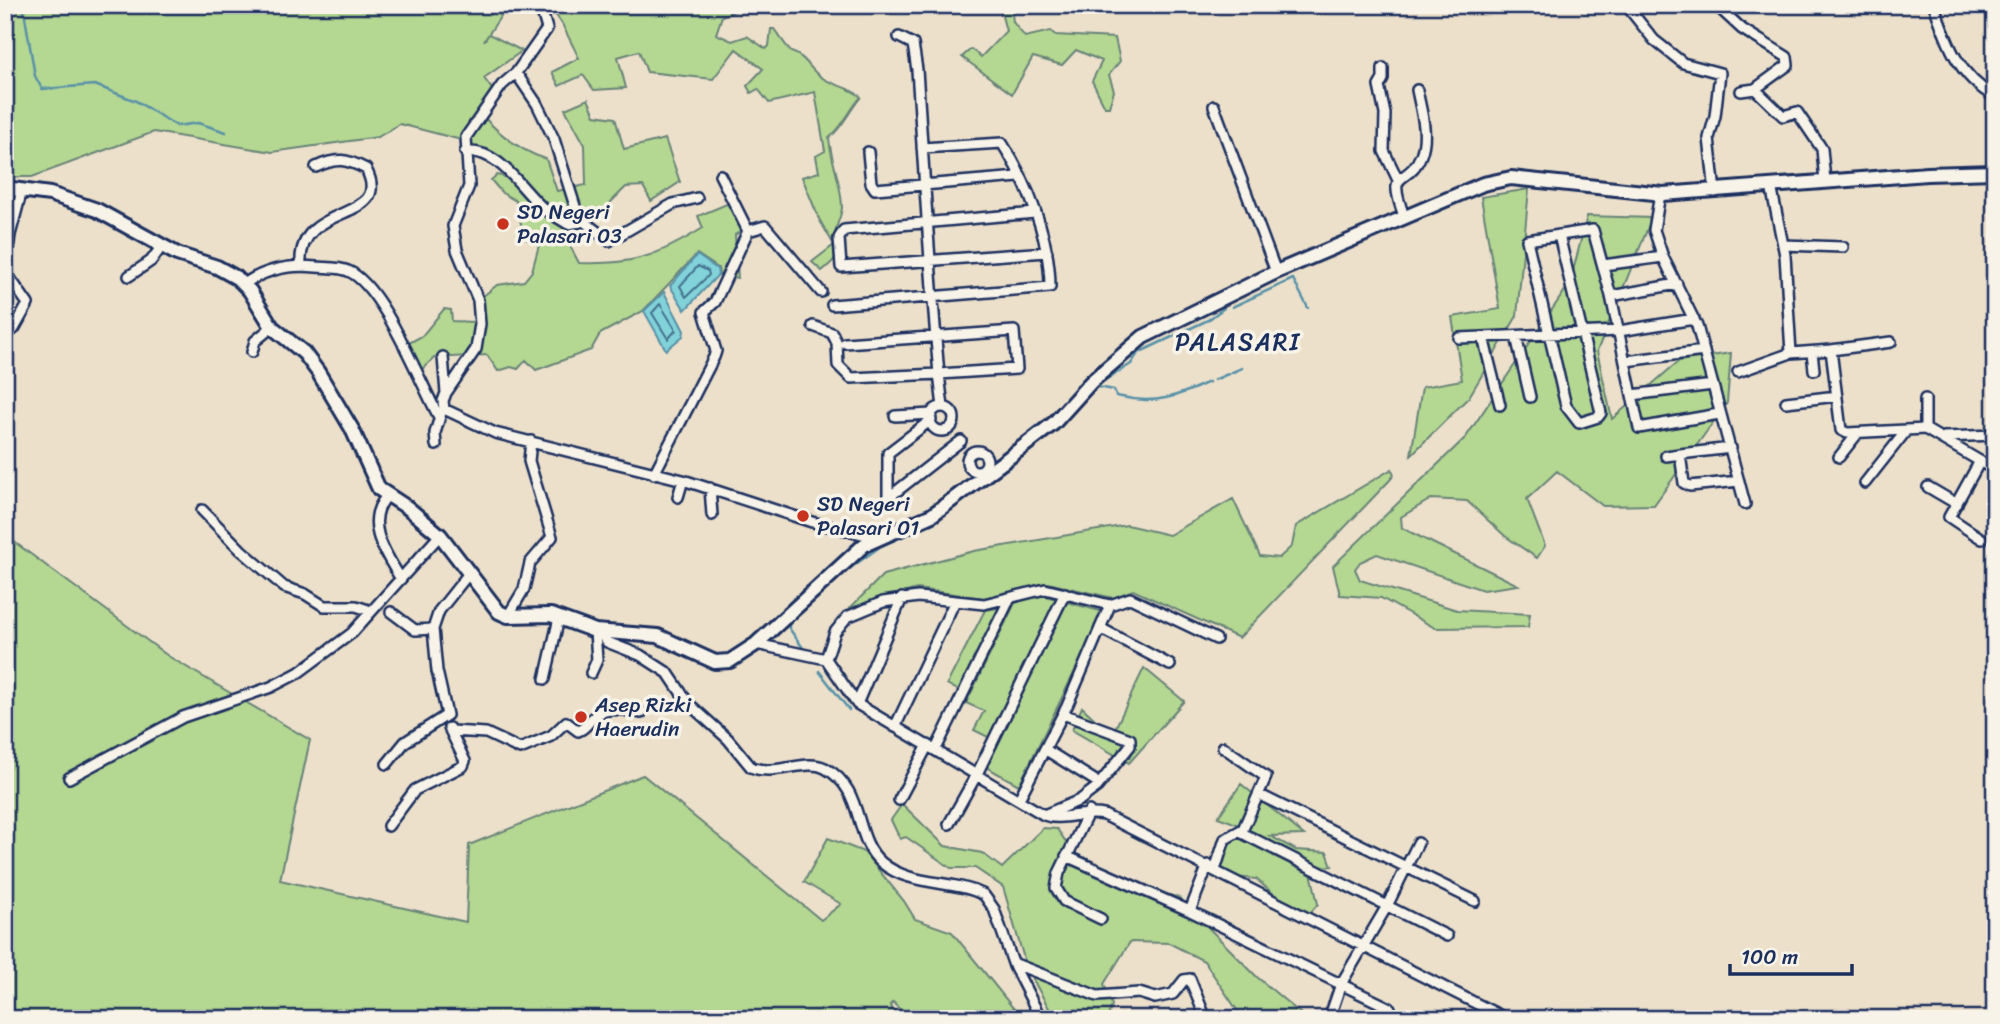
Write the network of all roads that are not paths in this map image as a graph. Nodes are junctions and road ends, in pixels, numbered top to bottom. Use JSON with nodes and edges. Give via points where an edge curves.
{"nodes":[{"id":1,"x":540,"y":5,"type":"edge"},
{"id":2,"x":1626,"y":5,"type":"edge"},
{"id":3,"x":1716,"y":5,"type":"edge"},
{"id":4,"x":1934,"y":5,"type":"edge"},
{"id":5,"x":899,"y":37,"type":"dead end"},
{"id":6,"x":1383,"y":68,"type":"dead end"},
{"id":7,"x":516,"y":73,"type":"junction"},
{"id":8,"x":1755,"y":89,"type":"junction"},
{"id":9,"x":1417,"y":90,"type":"dead end"},
{"id":10,"x":1741,"y":90,"type":"dead end"},
{"id":11,"x":1995,"y":97,"type":"edge"},
{"id":12,"x":1214,"y":106,"type":"dead end"},
{"id":13,"x":922,"y":148,"type":"junction"},
{"id":14,"x":465,"y":152,"type":"junction"},
{"id":15,"x":868,"y":152,"type":"dead end"},
{"id":16,"x":316,"y":167,"type":"dead end"},
{"id":17,"x":1995,"y":172,"type":"edge"},
{"id":18,"x":720,"y":175,"type":"dead end"},
{"id":19,"x":1019,"y":177,"type":"junction"},
{"id":20,"x":1398,"y":180,"type":"junction"},
{"id":21,"x":1825,"y":181,"type":"junction"},
{"id":22,"x":924,"y":186,"type":"junction"},
{"id":23,"x":1772,"y":186,"type":"junction"},
{"id":24,"x":5,"y":188,"type":"edge"},
{"id":25,"x":22,"y":190,"type":"junction"},
{"id":26,"x":1715,"y":192,"type":"junction"},
{"id":27,"x":1660,"y":194,"type":"junction"},
{"id":28,"x":697,"y":198,"type":"dead end"},
{"id":29,"x":1035,"y":213,"type":"junction"},
{"id":30,"x":1404,"y":216,"type":"junction"},
{"id":31,"x":581,"y":219,"type":"junction"},
{"id":32,"x":927,"y":223,"type":"junction"},
{"id":33,"x":748,"y":231,"type":"junction"},
{"id":34,"x":1559,"y":235,"type":"junction"},
{"id":35,"x":162,"y":246,"type":"junction"},
{"id":36,"x":1783,"y":246,"type":"junction"},
{"id":37,"x":1843,"y":247,"type":"dead end"},
{"id":38,"x":1047,"y":252,"type":"junction"},
{"id":39,"x":1663,"y":257,"type":"junction"},
{"id":40,"x":930,"y":260,"type":"junction"},
{"id":41,"x":301,"y":265,"type":"junction"},
{"id":42,"x":1603,"y":265,"type":"junction"},
{"id":43,"x":1276,"y":272,"type":"junction"},
{"id":44,"x":129,"y":276,"type":"dead end"},
{"id":45,"x":244,"y":284,"type":"junction"},
{"id":46,"x":1678,"y":284,"type":"junction"},
{"id":47,"x":821,"y":292,"type":"dead end"},
{"id":48,"x":1611,"y":296,"type":"junction"},
{"id":49,"x":932,"y":299,"type":"junction"},
{"id":50,"x":832,"y":305,"type":"dead end"},
{"id":51,"x":1694,"y":319,"type":"junction"},
{"id":52,"x":813,"y":326,"type":"dead end"},
{"id":53,"x":272,"y":327,"type":"junction"},
{"id":54,"x":1619,"y":331,"type":"junction"},
{"id":55,"x":1582,"y":333,"type":"junction"},
{"id":56,"x":5,"y":335,"type":"edge"},
{"id":57,"x":1548,"y":335,"type":"junction"},
{"id":58,"x":1516,"y":336,"type":"junction"},
{"id":59,"x":936,"y":337,"type":"junction"},
{"id":60,"x":1483,"y":337,"type":"junction"},
{"id":61,"x":1459,"y":338,"type":"dead end"},
{"id":62,"x":845,"y":342,"type":"dead end"},
{"id":63,"x":1891,"y":342,"type":"dead end"},
{"id":64,"x":1831,"y":350,"type":"junction"},
{"id":65,"x":1704,"y":351,"type":"junction"},
{"id":66,"x":252,"y":352,"type":"dead end"},
{"id":67,"x":1812,"y":352,"type":"junction"},
{"id":68,"x":1791,"y":353,"type":"junction"},
{"id":69,"x":443,"y":357,"type":"dead end"},
{"id":70,"x":1626,"y":361,"type":"junction"},
{"id":71,"x":1814,"y":370,"type":"dead end"},
{"id":72,"x":1738,"y":372,"type":"dead end"},
{"id":73,"x":939,"y":374,"type":"junction"},
{"id":74,"x":1713,"y":385,"type":"junction"},
{"id":75,"x":446,"y":393,"type":"junction"},
{"id":76,"x":1632,"y":395,"type":"junction"},
{"id":77,"x":1837,"y":396,"type":"junction"},
{"id":78,"x":1530,"y":397,"type":"dead end"},
{"id":79,"x":1925,"y":399,"type":"dead end"},
{"id":80,"x":1786,"y":402,"type":"dead end"},
{"id":81,"x":1500,"y":405,"type":"dead end"},
{"id":82,"x":943,"y":407,"type":"junction"},
{"id":83,"x":442,"y":413,"type":"junction"},
{"id":84,"x":1719,"y":414,"type":"junction"},
{"id":85,"x":895,"y":416,"type":"dead end"},
{"id":86,"x":931,"y":417,"type":"junction"},
{"id":87,"x":950,"y":428,"type":"junction"},
{"id":88,"x":1925,"y":429,"type":"junction"},
{"id":89,"x":1906,"y":432,"type":"junction"},
{"id":90,"x":1858,"y":433,"type":"junction"},
{"id":91,"x":1995,"y":435,"type":"edge"},
{"id":92,"x":1942,"y":437,"type":"junction"},
{"id":93,"x":531,"y":441,"type":"junction"},
{"id":94,"x":961,"y":442,"type":"junction"},
{"id":95,"x":436,"y":444,"type":"dead end"},
{"id":96,"x":1731,"y":448,"type":"junction"},
{"id":97,"x":1680,"y":454,"type":"junction"},
{"id":98,"x":1666,"y":456,"type":"dead end"},
{"id":99,"x":1839,"y":457,"type":"dead end"},
{"id":100,"x":1980,"y":461,"type":"junction"},
{"id":101,"x":1995,"y":470,"type":"edge"},
{"id":102,"x":984,"y":471,"type":"junction"},
{"id":103,"x":654,"y":474,"type":"junction"},
{"id":104,"x":683,"y":480,"type":"junction"},
{"id":105,"x":1739,"y":481,"type":"junction"},
{"id":106,"x":1865,"y":482,"type":"dead end"},
{"id":107,"x":1928,"y":486,"type":"dead end"},
{"id":108,"x":710,"y":488,"type":"junction"},
{"id":109,"x":387,"y":496,"type":"junction"},
{"id":110,"x":678,"y":497,"type":"dead end"},
{"id":111,"x":1745,"y":504,"type":"dead end"},
{"id":112,"x":1957,"y":504,"type":"junction"},
{"id":113,"x":202,"y":510,"type":"dead end"},
{"id":114,"x":712,"y":515,"type":"dead end"},
{"id":115,"x":440,"y":535,"type":"junction"},
{"id":116,"x":878,"y":538,"type":"junction"},
{"id":117,"x":1982,"y":539,"type":"dead end"},
{"id":118,"x":470,"y":572,"type":"junction"},
{"id":119,"x":401,"y":579,"type":"junction"},
{"id":120,"x":1065,"y":593,"type":"junction"},
{"id":121,"x":902,"y":598,"type":"junction"},
{"id":122,"x":1010,"y":598,"type":"junction"},
{"id":123,"x":955,"y":600,"type":"junction"},
{"id":124,"x":1110,"y":605,"type":"junction"},
{"id":125,"x":371,"y":611,"type":"junction"},
{"id":126,"x":391,"y":612,"type":"dead end"},
{"id":127,"x":508,"y":616,"type":"junction"},
{"id":128,"x":559,"y":618,"type":"junction"},
{"id":129,"x":1100,"y":628,"type":"junction"},
{"id":130,"x":433,"y":629,"type":"junction"},
{"id":131,"x":598,"y":632,"type":"junction"},
{"id":132,"x":1216,"y":639,"type":"dead end"},
{"id":133,"x":756,"y":645,"type":"junction"},
{"id":134,"x":826,"y":659,"type":"junction"},
{"id":135,"x":1170,"y":665,"type":"dead end"},
{"id":136,"x":591,"y":673,"type":"dead end"},
{"id":137,"x":545,"y":679,"type":"dead end"},
{"id":138,"x":858,"y":704,"type":"junction"},
{"id":139,"x":641,"y":713,"type":"dead end"},
{"id":140,"x":1063,"y":714,"type":"junction"},
{"id":141,"x":443,"y":719,"type":"junction"},
{"id":142,"x":895,"y":727,"type":"junction"},
{"id":143,"x":450,"y":731,"type":"junction"},
{"id":144,"x":932,"y":747,"type":"junction"},
{"id":145,"x":1223,"y":747,"type":"dead end"},
{"id":146,"x":1046,"y":750,"type":"junction"},
{"id":147,"x":387,"y":764,"type":"dead end"},
{"id":148,"x":977,"y":774,"type":"junction"},
{"id":149,"x":69,"y":778,"type":"dead end"},
{"id":150,"x":1094,"y":780,"type":"dead end"},
{"id":151,"x":1259,"y":795,"type":"junction"},
{"id":152,"x":1020,"y":799,"type":"junction"},
{"id":153,"x":899,"y":800,"type":"dead end"},
{"id":154,"x":1089,"y":811,"type":"junction"},
{"id":155,"x":1044,"y":815,"type":"junction"},
{"id":156,"x":949,"y":824,"type":"dead end"},
{"id":157,"x":388,"y":826,"type":"dead end"},
{"id":158,"x":1240,"y":832,"type":"junction"},
{"id":159,"x":1418,"y":843,"type":"dead end"},
{"id":160,"x":1066,"y":856,"type":"junction"},
{"id":161,"x":1211,"y":867,"type":"junction"},
{"id":162,"x":1405,"y":868,"type":"junction"},
{"id":163,"x":1475,"y":901,"type":"dead end"},
{"id":164,"x":1387,"y":906,"type":"junction"},
{"id":165,"x":1190,"y":911,"type":"junction"},
{"id":166,"x":1101,"y":919,"type":"dead end"},
{"id":167,"x":1447,"y":936,"type":"dead end"},
{"id":168,"x":1363,"y":944,"type":"junction"},
{"id":169,"x":1013,"y":963,"type":"junction"},
{"id":170,"x":1341,"y":984,"type":"junction"},
{"id":171,"x":1390,"y":1008,"type":"dead end"},
{"id":172,"x":1499,"y":1015,"type":"dead end"},
{"id":173,"x":1041,"y":1019,"type":"edge"},
{"id":174,"x":1206,"y":1019,"type":"edge"},
{"id":175,"x":1329,"y":1019,"type":"edge"}],
"edges":[{"from":1,"to":7,"type":"street","via":[[547,29]]},
{"from":2,"to":26,"type":"street","via":[[1654,40],[1683,63],[1720,73],[1709,138]]},
{"from":3,"to":8,"type":"street","via":[[1742,29],[1787,57],[1788,65]]},
{"from":4,"to":11,"type":"street","via":[[1962,71]]},
{"from":5,"to":13,"type":"street","via":[[913,44]]},
{"from":6,"to":20,"type":"street","via":[[1379,86],[1385,114],[1383,145]]},
{"from":7,"to":14,"type":"street","via":[[503,83],[466,137]]},
{"from":7,"to":31,"type":"street","via":[[554,139]]},
{"from":8,"to":10,"type":"street"},
{"from":8,"to":21,"type":"street","via":[[1783,116],[1797,111],[1822,149]]},
{"from":9,"to":20,"type":"street","via":[[1424,124],[1422,152]]},
{"from":12,"to":43,"type":"street"},
{"from":13,"to":19,"type":"street","via":[[1002,143]]},
{"from":13,"to":22,"type":"street"},
{"from":14,"to":31,"type":"street","via":[[487,156],[503,166],[544,208],[568,224],[577,225]]},
{"from":14,"to":75,"type":"street","via":[[468,191],[453,226],[457,250],[478,300],[480,324],[476,349]]},
{"from":15,"to":22,"type":"street","via":[[875,189]]},
{"from":16,"to":41,"type":"street","via":[[332,159],[348,160],[366,169],[372,186],[364,204],[328,218],[307,235],[299,249]]},
{"from":17,"to":21,"type":"main road"},
{"from":18,"to":33,"type":"street"},
{"from":19,"to":22,"type":"street"},
{"from":19,"to":29,"type":"street"},
{"from":20,"to":30,"type":"street","via":[[1395,190]]},
{"from":21,"to":23,"type":"main road"},
{"from":22,"to":32,"type":"street"},
{"from":23,"to":26,"type":"main road"},
{"from":23,"to":36,"type":"street"},
{"from":24,"to":25,"type":"main road"},
{"from":25,"to":35,"type":"main road","via":[[50,194],[97,211]]},
{"from":25,"to":56,"type":"street","via":[[5,271],[28,303],[14,329]]},
{"from":26,"to":27,"type":"main road"},
{"from":27,"to":30,"type":"main road","via":[[1511,178],[1483,184]]},
{"from":27,"to":39,"type":"street","via":[[1654,230]]},
{"from":28,"to":31,"type":"street","via":[[673,204],[609,241]]},
{"from":29,"to":32,"type":"street"},
{"from":29,"to":38,"type":"street"},
{"from":30,"to":43,"type":"main road"},
{"from":32,"to":40,"type":"street"},
{"from":32,"to":40,"type":"street","via":[[844,230],[839,239],[842,267]]},
{"from":33,"to":47,"type":"street","via":[[765,226]]},
{"from":33,"to":103,"type":"street","via":[[715,302],[704,312],[714,358]]},
{"from":34,"to":42,"type":"street","via":[[1593,230]]},
{"from":34,"to":55,"type":"street"},
{"from":34,"to":57,"type":"street","via":[[1527,240]]},
{"from":35,"to":44,"type":"street","via":[[151,261]]},
{"from":35,"to":45,"type":"main road","via":[[217,267]]},
{"from":36,"to":37,"type":"street"},
{"from":36,"to":68,"type":"street"},
{"from":38,"to":40,"type":"street"},
{"from":38,"to":49,"type":"street","via":[[1048,289]]},
{"from":39,"to":42,"type":"street"},
{"from":39,"to":46,"type":"street"},
{"from":40,"to":49,"type":"street"},
{"from":41,"to":45,"type":"street","via":[[261,273]]},
{"from":41,"to":83,"type":"street","via":[[348,271],[365,282]]},
{"from":42,"to":48,"type":"street"},
{"from":43,"to":102,"type":"main road","via":[[1143,337],[1091,382],[1054,423]]},
{"from":45,"to":53,"type":"main road"},
{"from":46,"to":48,"type":"street"},
{"from":46,"to":51,"type":"street"},
{"from":48,"to":54,"type":"street"},
{"from":49,"to":50,"type":"street"},
{"from":49,"to":59,"type":"street"},
{"from":51,"to":54,"type":"street"},
{"from":51,"to":65,"type":"street"},
{"from":52,"to":73,"type":"street","via":[[832,333],[838,365],[851,378]]},
{"from":53,"to":66,"type":"street","via":[[255,341]]},
{"from":53,"to":109,"type":"main road","via":[[318,372],[352,429],[379,489]]},
{"from":54,"to":55,"type":"street"},
{"from":54,"to":70,"type":"street"},
{"from":55,"to":57,"type":"street"},
{"from":55,"to":57,"type":"street","via":[[1601,413],[1579,423],[1566,406]]},
{"from":57,"to":58,"type":"street"},
{"from":58,"to":60,"type":"street"},
{"from":58,"to":78,"type":"street"},
{"from":59,"to":62,"type":"street"},
{"from":59,"to":73,"type":"street"},
{"from":59,"to":73,"type":"street","via":[[1014,331],[1017,369]]},
{"from":60,"to":61,"type":"street"},
{"from":60,"to":81,"type":"street"},
{"from":63,"to":64,"type":"street"},
{"from":64,"to":67,"type":"street"},
{"from":64,"to":77,"type":"street"},
{"from":65,"to":70,"type":"street"},
{"from":65,"to":74,"type":"street"},
{"from":67,"to":68,"type":"street"},
{"from":67,"to":71,"type":"street"},
{"from":68,"to":72,"type":"street"},
{"from":69,"to":75,"type":"street"},
{"from":70,"to":76,"type":"street"},
{"from":73,"to":82,"type":"street"},
{"from":74,"to":76,"type":"street"},
{"from":74,"to":84,"type":"street"},
{"from":75,"to":83,"type":"street"},
{"from":76,"to":84,"type":"street","via":[[1639,428]]},
{"from":77,"to":80,"type":"street"},
{"from":77,"to":90,"type":"street","via":[[1841,430]]},
{"from":79,"to":88,"type":"street"},
{"from":82,"to":86,"type":"street"},
{"from":82,"to":87,"type":"street","via":[[954,417]]},
{"from":83,"to":93,"type":"street"},
{"from":83,"to":95,"type":"street"},
{"from":84,"to":96,"type":"street"},
{"from":85,"to":86,"type":"street"},
{"from":86,"to":87,"type":"street","via":[[937,430]]},
{"from":86,"to":94,"type":"street","via":[[888,453],[888,498]]},
{"from":87,"to":94,"type":"street"},
{"from":88,"to":89,"type":"street"},
{"from":88,"to":92,"type":"street"},
{"from":89,"to":90,"type":"street"},
{"from":89,"to":106,"type":"street"},
{"from":90,"to":99,"type":"street"},
{"from":91,"to":92,"type":"street"},
{"from":92,"to":100,"type":"street"},
{"from":93,"to":103,"type":"street"},
{"from":93,"to":127,"type":"street","via":[[529,461],[552,537],[530,563],[524,589]]},
{"from":94,"to":102,"type":"street","via":[[971,453],[986,456]]},
{"from":96,"to":97,"type":"street"},
{"from":96,"to":105,"type":"street"},
{"from":97,"to":98,"type":"street"},
{"from":97,"to":105,"type":"street","via":[[1684,483],[1690,486]]},
{"from":100,"to":101,"type":"street"},
{"from":100,"to":112,"type":"street"},
{"from":102,"to":116,"type":"main road","via":[[932,515]]},
{"from":103,"to":104,"type":"street"},
{"from":104,"to":108,"type":"street"},
{"from":104,"to":110,"type":"street"},
{"from":105,"to":111,"type":"street"},
{"from":107,"to":112,"type":"street"},
{"from":108,"to":114,"type":"street"},
{"from":108,"to":116,"type":"street"},
{"from":109,"to":115,"type":"main road"},
{"from":109,"to":119,"type":"street","via":[[374,524]]},
{"from":112,"to":117,"type":"street","via":[[1949,517]]},
{"from":113,"to":125,"type":"street","via":[[284,587],[324,606]]},
{"from":115,"to":118,"type":"main road"},
{"from":115,"to":119,"type":"street"},
{"from":116,"to":133,"type":"main road","via":[[853,554]]},
{"from":118,"to":127,"type":"main road","via":[[493,605]]},
{"from":118,"to":130,"type":"street","via":[[439,611]]},
{"from":119,"to":125,"type":"street"},
{"from":120,"to":122,"type":"street","via":[[1045,589]]},
{"from":120,"to":124,"type":"street"},
{"from":120,"to":148,"type":"street"},
{"from":121,"to":123,"type":"street"},
{"from":121,"to":134,"type":"street","via":[[847,617],[835,632]]},
{"from":121,"to":138,"type":"street"},
{"from":122,"to":123,"type":"street","via":[[984,604]]},
{"from":122,"to":144,"type":"street"},
{"from":123,"to":142,"type":"street"},
{"from":124,"to":129,"type":"street"},
{"from":124,"to":132,"type":"street","via":[[1130,598]]},
{"from":125,"to":149,"type":"street","via":[[352,633],[288,678],[183,716]]},
{"from":126,"to":130,"type":"street","via":[[415,630]]},
{"from":127,"to":128,"type":"main road"},
{"from":128,"to":131,"type":"main road"},
{"from":128,"to":137,"type":"street"},
{"from":129,"to":135,"type":"street"},
{"from":129,"to":140,"type":"street"},
{"from":130,"to":141,"type":"street","via":[[437,671],[448,711]]},
{"from":131,"to":133,"type":"main road","via":[[658,636],[715,663]]},
{"from":131,"to":136,"type":"street","via":[[597,660]]},
{"from":131,"to":169,"type":"street","via":[[607,642],[668,673],[688,703],[751,767],[772,771],[816,765],[826,768],[851,794],[868,844],[888,868],[984,895],[994,909]]},
{"from":133,"to":134,"type":"street"},
{"from":134,"to":138,"type":"street"},
{"from":138,"to":142,"type":"street"},
{"from":139,"to":143,"type":"street","via":[[616,709],[594,717],[578,731],[566,722],[551,736],[520,749],[486,733]]},
{"from":140,"to":146,"type":"street"},
{"from":140,"to":155,"type":"street","via":[[1130,739],[1130,746],[1097,787],[1080,800]]},
{"from":141,"to":143,"type":"street"},
{"from":141,"to":147,"type":"street","via":[[405,742]]},
{"from":142,"to":144,"type":"street"},
{"from":143,"to":157,"type":"street","via":[[465,761],[463,766],[415,790]]},
{"from":144,"to":148,"type":"street"},
{"from":144,"to":153,"type":"street"},
{"from":145,"to":151,"type":"street","via":[[1265,774]]},
{"from":146,"to":150,"type":"street"},
{"from":146,"to":152,"type":"street"},
{"from":148,"to":152,"type":"street"},
{"from":148,"to":156,"type":"street"},
{"from":151,"to":158,"type":"street"},
{"from":151,"to":162,"type":"street"},
{"from":152,"to":155,"type":"street"},
{"from":154,"to":155,"type":"street"},
{"from":154,"to":160,"type":"street"},
{"from":154,"to":161,"type":"street"},
{"from":158,"to":161,"type":"street","via":[[1225,839]]},
{"from":158,"to":164,"type":"street"},
{"from":159,"to":162,"type":"street"},
{"from":160,"to":165,"type":"street"},
{"from":160,"to":166,"type":"street","via":[[1057,880],[1059,897]]},
{"from":161,"to":165,"type":"street"},
{"from":161,"to":168,"type":"street"},
{"from":162,"to":163,"type":"street"},
{"from":162,"to":164,"type":"street"},
{"from":164,"to":167,"type":"street"},
{"from":164,"to":168,"type":"street"},
{"from":165,"to":170,"type":"street"},
{"from":168,"to":170,"type":"street"},
{"from":168,"to":172,"type":"street"},
{"from":169,"to":173,"type":"street"},
{"from":169,"to":174,"type":"street","via":[[1097,996],[1139,993],[1155,998],[1172,994],[1190,979]]},
{"from":170,"to":171,"type":"street"},
{"from":170,"to":175,"type":"street"}]}
